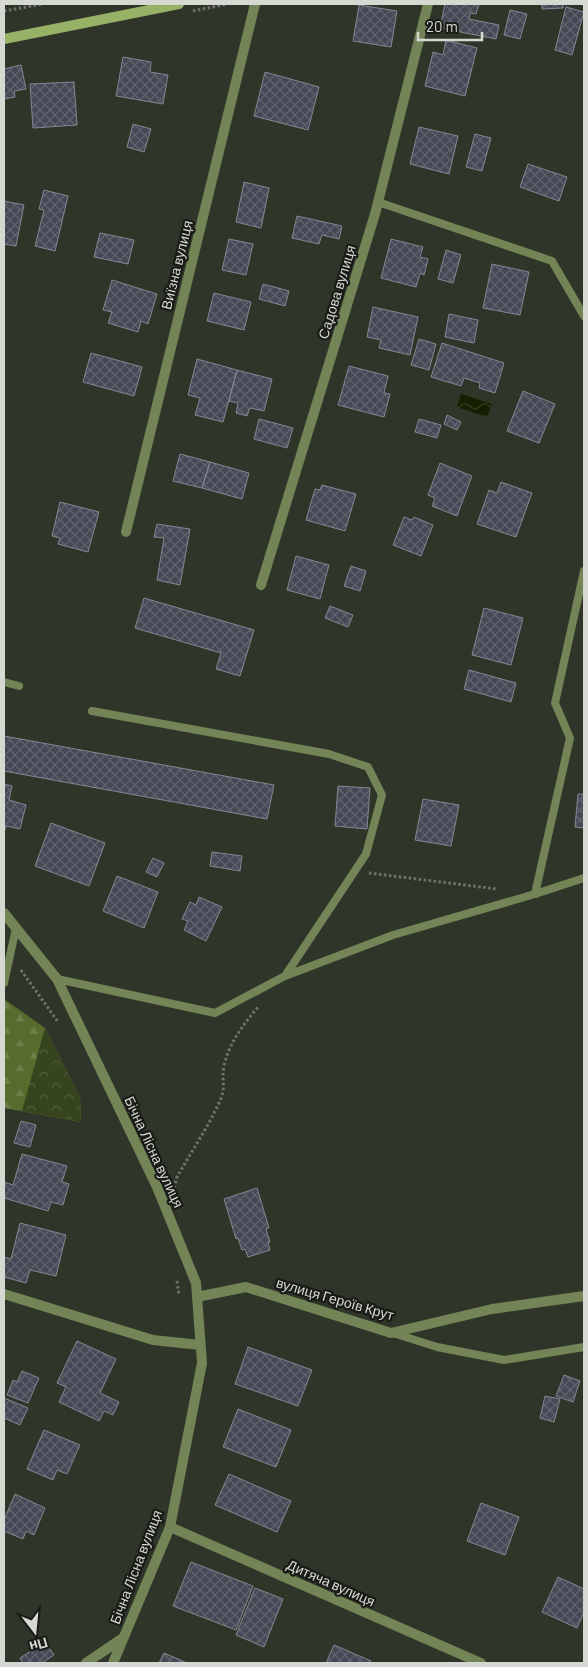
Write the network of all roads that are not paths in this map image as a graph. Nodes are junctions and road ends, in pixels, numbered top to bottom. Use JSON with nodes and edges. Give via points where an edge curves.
{"nodes":[{"id":1,"x":179,"y":4,"type":"edge"},
{"id":2,"x":255,"y":4,"type":"edge"},
{"id":3,"x":428,"y":4,"type":"edge"},
{"id":4,"x":4,"y":38,"type":"edge"},
{"id":5,"x":378,"y":202,"type":"junction"},
{"id":6,"x":584,"y":316,"type":"edge"},
{"id":7,"x":126,"y":532,"type":"dead end"},
{"id":8,"x":584,"y":571,"type":"edge"},
{"id":9,"x":261,"y":584,"type":"dead end"},
{"id":10,"x":4,"y":682,"type":"edge"},
{"id":11,"x":19,"y":686,"type":"dead end"},
{"id":12,"x":92,"y":711,"type":"dead end"},
{"id":13,"x":584,"y":878,"type":"edge"},
{"id":14,"x":535,"y":894,"type":"junction"},
{"id":15,"x":4,"y":913,"type":"edge"},
{"id":16,"x":16,"y":928,"type":"junction"},
{"id":17,"x":285,"y":976,"type":"junction"},
{"id":18,"x":58,"y":979,"type":"junction"},
{"id":19,"x":4,"y":983,"type":"edge"},
{"id":20,"x":4,"y":1294,"type":"edge"},
{"id":21,"x":197,"y":1296,"type":"junction"},
{"id":22,"x":584,"y":1296,"type":"edge"},
{"id":23,"x":391,"y":1332,"type":"junction"},
{"id":24,"x":200,"y":1345,"type":"junction"},
{"id":25,"x":584,"y":1347,"type":"edge"},
{"id":26,"x":170,"y":1527,"type":"junction"},
{"id":27,"x":124,"y":1637,"type":"junction"},
{"id":28,"x":86,"y":1663,"type":"edge"},
{"id":29,"x":113,"y":1663,"type":"edge"},
{"id":30,"x":481,"y":1663,"type":"edge"}],
"edges":[{"from":1,"to":4,"type":"street"},
{"from":2,"to":7,"type":"street","name":"Виїзна вулиця"},
{"from":3,"to":5,"type":"street","name":"Садова вулиця"},
{"from":5,"to":6,"type":"lane","via":[[552,262]]},
{"from":5,"to":9,"type":"street","name":"Садова вулиця"},
{"from":8,"to":14,"type":"lane","via":[[554,702],[570,738]]},
{"from":10,"to":11,"type":"lane"},
{"from":12,"to":17,"type":"lane","via":[[329,754],[368,767],[382,795],[366,854]]},
{"from":13,"to":14,"type":"lane"},
{"from":14,"to":17,"type":"lane","via":[[393,935]]},
{"from":15,"to":16,"type":"street","name":"Бічна Лісна вулиця"},
{"from":16,"to":18,"type":"street","name":"Бічна Лісна вулиця"},
{"from":16,"to":19,"type":"lane"},
{"from":17,"to":18,"type":"lane","via":[[215,1013]]},
{"from":18,"to":21,"type":"street","name":"Бічна Лісна вулиця","via":[[157,1187],[196,1283]]},
{"from":20,"to":24,"type":"street","via":[[153,1340]]},
{"from":21,"to":23,"type":"street","name":"вулиця Героїв Крут","via":[[246,1288]]},
{"from":21,"to":24,"type":"street","name":"Бічна Лісна вулиця"},
{"from":22,"to":23,"type":"street","name":"вулиця Героїв Крут","via":[[492,1309]]},
{"from":23,"to":25,"type":"lane","via":[[437,1347],[504,1360]]},
{"from":24,"to":26,"type":"street","name":"Бічна Лісна вулиця","via":[[202,1362]]},
{"from":26,"to":27,"type":"street","name":"Бічна Лісна вулиця"},
{"from":26,"to":30,"type":"street","name":"Дитяча вулиця"},
{"from":27,"to":28,"type":"street","name":"Бічна Лісна вулиця"},
{"from":27,"to":29,"type":"street"}]}
